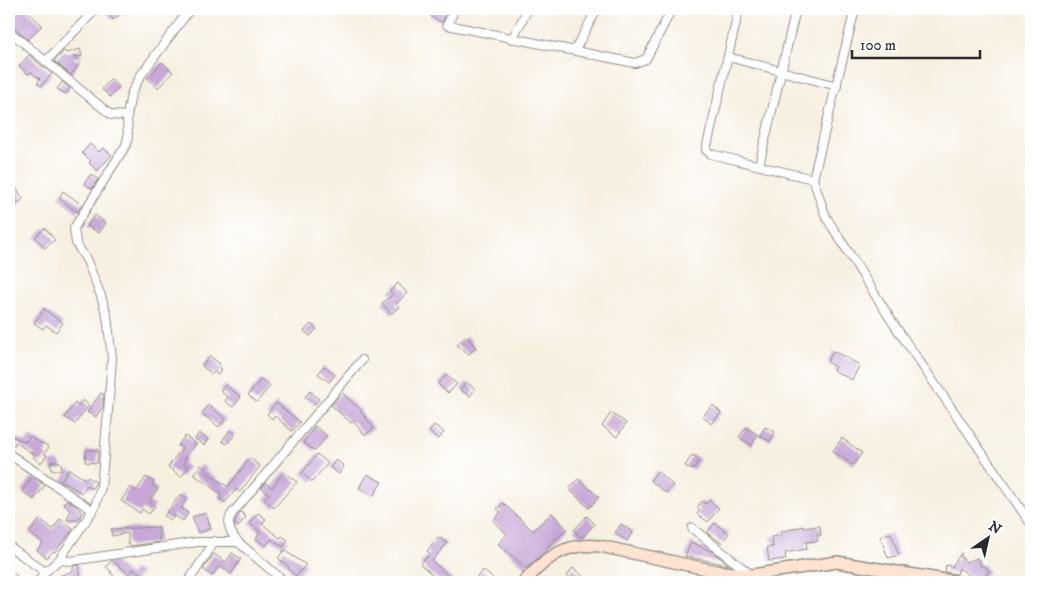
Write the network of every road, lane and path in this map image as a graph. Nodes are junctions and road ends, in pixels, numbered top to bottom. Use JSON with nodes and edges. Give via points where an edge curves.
{"nodes":[{"id":1,"x":96,"y":9,"type":"edge"},
{"id":2,"x":190,"y":9,"type":"edge"},
{"id":3,"x":456,"y":9,"type":"edge"},
{"id":4,"x":528,"y":9,"type":"edge"},
{"id":5,"x":597,"y":9,"type":"edge"},
{"id":6,"x":672,"y":9,"type":"edge"},
{"id":7,"x":739,"y":9,"type":"edge"},
{"id":8,"x":796,"y":9,"type":"edge"},
{"id":9,"x":855,"y":9,"type":"edge"},
{"id":10,"x":9,"y":30,"type":"edge"},
{"id":11,"x":512,"y":39,"type":"junction"},
{"id":12,"x":575,"y":50,"type":"junction"},
{"id":13,"x":728,"y":57,"type":"junction"},
{"id":14,"x":46,"y":61,"type":"junction"},
{"id":15,"x":782,"y":71,"type":"junction"},
{"id":16,"x":837,"y":86,"type":"junction"},
{"id":17,"x":127,"y":116,"type":"junction"},
{"id":18,"x":759,"y":165,"type":"junction"},
{"id":19,"x":813,"y":179,"type":"junction"},
{"id":20,"x":362,"y":360,"type":"dead end"},
{"id":21,"x":9,"y":454,"type":"edge"},
{"id":22,"x":92,"y":510,"type":"junction"},
{"id":23,"x":1031,"y":524,"type":"edge"},
{"id":24,"x":692,"y":528,"type":"dead end"},
{"id":25,"x":215,"y":541,"type":"junction"},
{"id":26,"x":238,"y":542,"type":"junction"},
{"id":27,"x":9,"y":546,"type":"edge"},
{"id":28,"x":59,"y":560,"type":"junction"},
{"id":29,"x":45,"y":572,"type":"junction"},
{"id":30,"x":756,"y":579,"type":"edge"},
{"id":31,"x":38,"y":582,"type":"edge"},
{"id":32,"x":188,"y":582,"type":"edge"},
{"id":33,"x":285,"y":582,"type":"edge"},
{"id":34,"x":524,"y":582,"type":"edge"},
{"id":35,"x":957,"y":582,"type":"edge"}],
"edges":[{"from":1,"to":14,"type":"street"},
{"from":2,"to":17,"type":"street","via":[[141,76],[131,94]]},
{"from":3,"to":11,"type":"street","via":[[447,25]]},
{"from":4,"to":11,"type":"street"},
{"from":5,"to":12,"type":"street"},
{"from":6,"to":12,"type":"street","via":[[646,59],[635,63]]},
{"from":7,"to":13,"type":"street"},
{"from":8,"to":15,"type":"street"},
{"from":9,"to":16,"type":"street"},
{"from":10,"to":14,"type":"street"},
{"from":11,"to":12,"type":"street"},
{"from":13,"to":15,"type":"street"},
{"from":13,"to":18,"type":"street","via":[[706,150]]},
{"from":14,"to":17,"type":"street","via":[[111,115]]},
{"from":15,"to":16,"type":"street"},
{"from":15,"to":18,"type":"street"},
{"from":16,"to":19,"type":"street"},
{"from":17,"to":22,"type":"street","via":[[126,145],[74,228],[76,243],[87,261],[107,316],[112,358],[101,486]]},
{"from":18,"to":19,"type":"street"},
{"from":19,"to":23,"type":"street","via":[[826,217],[892,323]]},
{"from":20,"to":26,"type":"street","via":[[231,515],[229,527]]},
{"from":21,"to":22,"type":"street"},
{"from":22,"to":28,"type":"street"},
{"from":24,"to":30,"type":"street"},
{"from":25,"to":26,"type":"street"},
{"from":25,"to":28,"type":"street","via":[[71,562]]},
{"from":25,"to":32,"type":"street"},
{"from":26,"to":33,"type":"street"},
{"from":27,"to":29,"type":"street"},
{"from":28,"to":29,"type":"street"},
{"from":29,"to":31,"type":"street"},
{"from":30,"to":34,"type":"main road","via":[[583,545],[550,557]]},
{"from":30,"to":35,"type":"main road","via":[[837,562]]}]}
